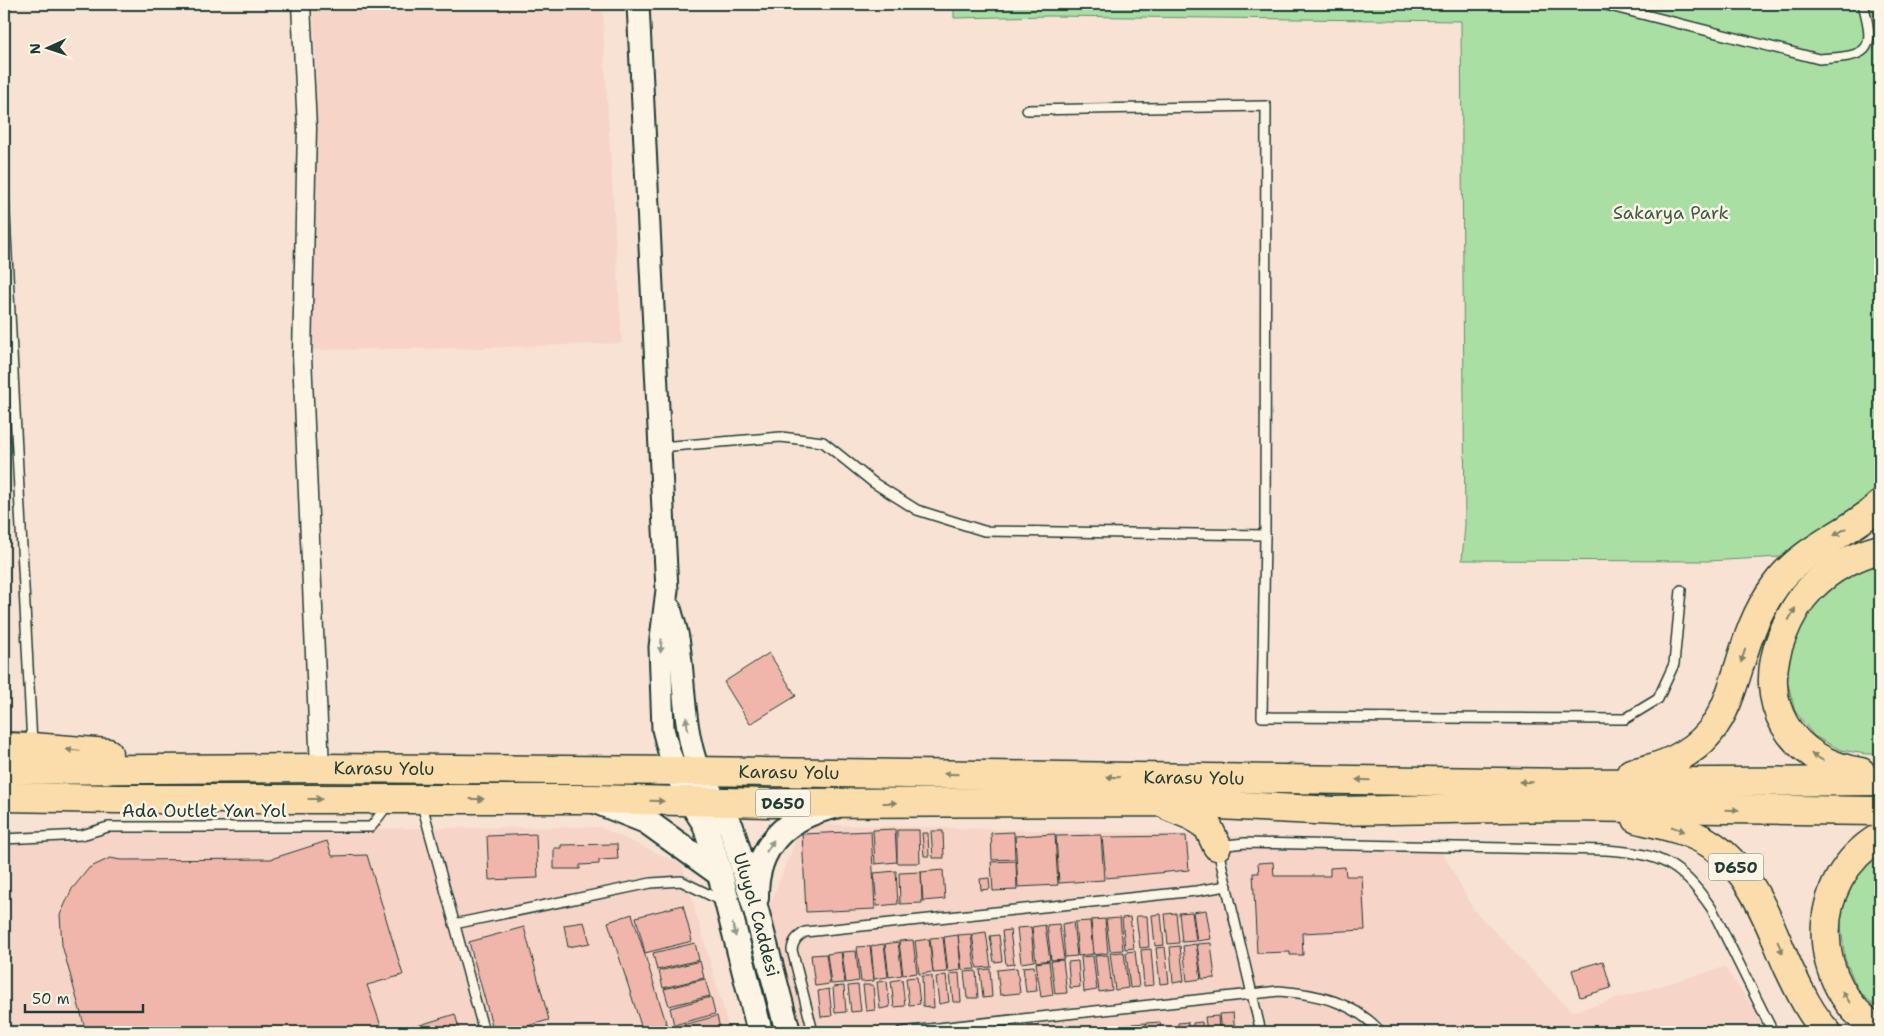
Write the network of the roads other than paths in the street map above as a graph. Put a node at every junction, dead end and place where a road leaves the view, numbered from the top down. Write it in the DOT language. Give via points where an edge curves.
graph roads {
  1 [pos="301,4"];
  2 [pos="638,4"];
  3 [pos="1602,4"];
  4 [pos="1864,4"];
  5 [pos="1027,110"];
  6 [pos="4,196"];
  7 [pos="659,447"];
  8 [pos="1880,505"];
  9 [pos="1265,535"];
  10 [pos="1880,549"];
  11 [pos="1681,590"];
  12 [pos="4,746"];
  13 [pos="32,747"];
  14 [pos="320,768"];
  15 [pos="279,769"];
  16 [pos="4,770"];
  17 [pos="688,771"];
  18 [pos="1880,774"];
  19 [pos="1880,781"];
  20 [pos="1574,783"];
  21 [pos="4,797"];
  22 [pos="288,799"];
  23 [pos="392,799"];
  24 [pos="421,799"];
  25 [pos="592,799"];
  26 [pos="703,802"];
  27 [pos="851,802"];
  28 [pos="1159,802"];
  29 [pos="1561,807"];
  30 [pos="1880,812"];
  31 [pos="4,816"];
  32 [pos="1880,838"];
  33 [pos="4,839"];
  34 [pos="1217,846"];
  35 [pos="720,874"];
  36 [pos="1226,886"];
  37 [pos="727,903"];
  38 [pos="756,910"];
  39 [pos="454,924"];
  40 [pos="1251,994"];
  41 [pos="1880,1031"];
  42 [pos="484,1032"];
  43 [pos="760,1032"];
  44 [pos="788,1032"];
  45 [pos="813,1032"];
  46 [pos="901,1032"];
  47 [pos="1261,1032"];
  48 [pos="1382,1032"];
  49 [pos="1773,1032"];
  50 [pos="1827,1032"];
  1 -- 14 [label="street" via="307,128 302,356"];
  2 -- 7 [label="street"];
  3 -- 4 [label="lane" via="1820,59 1843,58 1864,51 1869,45"];
  5 -- 9 [label="lane" via="1266,106"];
  6 -- 13 [label="lane"];
  7 -- 9 [label="lane" via="780,437 823,442 874,483 917,510 984,531"];
  7 -- 17 [label="street" via="667,598 679,644 684,711 691,750"];
  8 -- 20 [label="highway, one-way" via="1805,554 1774,586 1753,626 1726,706 1704,739 1690,751 1657,767"];
  9 -- 11 [label="lane" via="1262,716 1625,719 1658,699 1674,664"];
  18 -- 10 [label="highway, one-way" via="1832,764 1807,751 1795,740 1779,715 1773,685 1777,648 1785,626 1801,600 1844,562"];
  12 -- 13 [label="main road"];
  15 -- 13 [label="highway, one-way"];
  14 -- 15 [label="highway, Karasu Yolu / D650"];
  14 -- 17 [label="highway, Karasu Yolu / D650"];
  15 -- 16 [label="highway, Karasu Yolu / D650"];
  20 -- 17 [label="highway, Karasu Yolu / D650, one-way"];
  17 -- 26 [label="main road"];
  19 -- 20 [label="highway, D650"];
  21 -- 22 [label="highway, Karasu Yolu / D650"];
  22 -- 23 [label="highway, Karasu Yolu / D650, one-way"];
  22 -- 31 [label="highway"];
  23 -- 24 [label="highway, Karasu Yolu / D650"];
  23 -- 33 [label="lane, Ada Outlet Yan Yol" via="371,827 108,827 82,836"];
  24 -- 25 [label="highway, Karasu Yolu / D650, one-way"];
  24 -- 39 [label="lane"];
  25 -- 26 [label="highway, Karasu Yolu / D650, one-way"];
  25 -- 35 [label="main road" via="646,821"];
  26 -- 27 [label="highway, Karasu Yolu / D650"];
  26 -- 35 [label="main road, Uluyol Caddesi" via="705,824"];
  26 -- 38 [label="main road, Uluyol Caddesi" via="731,827"];
  27 -- 28 [label="highway, Karasu Yolu / D650, one-way"];
  38 -- 27 [label="main road, one-way" via="762,859 777,835 807,816"];
  28 -- 29 [label="highway, Karasu Yolu / D650" via="1335,811"];
  28 -- 34 [label="highway" via="1192,816 1208,827"];
  29 -- 30 [label="highway, D650, one-way"];
  29 -- 50 [label="highway, D650, one-way" via="1670,826 1711,844 1727,856 1751,887 1797,986"];
  41 -- 32 [label="highway, one-way" via="1848,1001 1839,986 1831,970 1825,934 1826,915 1841,875 1870,843"];
  34 -- 36 [label="lane"];
  34 -- 49 [label="lane" via="1245,843 1587,850 1652,856 1688,877 1708,903"];
  35 -- 37 [label="main road, Uluyol Caddesi"];
  36 -- 40 [label="lane"];
  36 -- 45 [label="lane" via="805,932 798,936 792,950"];
  37 -- 39 [label="lane" via="681,881 651,883"];
  37 -- 43 [label="main road, Uluyol Caddesi, one-way"];
  38 -- 44 [label="main road, Uluyol Caddesi"];
  39 -- 42 [label="lane"];
  40 -- 46 [label="lane"];
  40 -- 47 [label="lane"];
  40 -- 48 [label="lane" via="1280,991 1327,998 1350,1008"];
}
